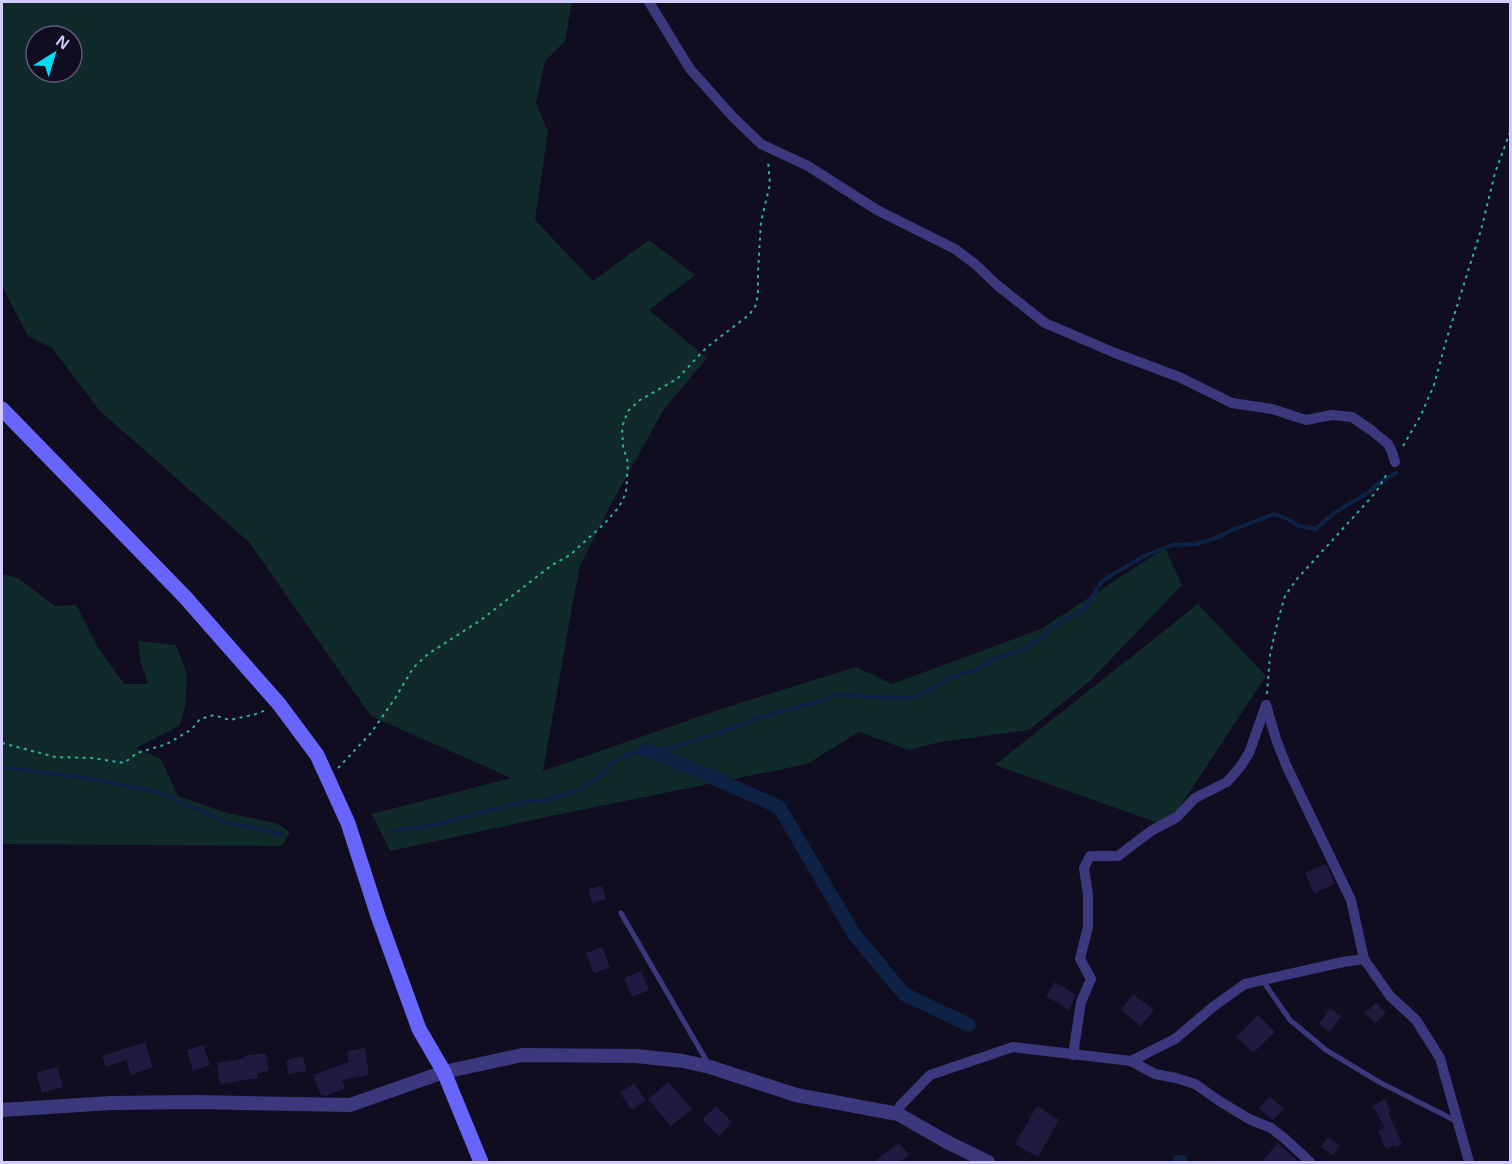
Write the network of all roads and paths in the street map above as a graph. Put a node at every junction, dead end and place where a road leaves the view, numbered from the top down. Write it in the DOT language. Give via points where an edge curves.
graph roads {
  1 [pos="649,2"];
  2 [pos="1510,132"];
  3 [pos="761,144"];
  4 [pos="2,409"];
  5 [pos="1395,462"];
  6 [pos="279,704"];
  7 [pos="1266,705"];
  8 [pos="2,743"];
  9 [pos="329,779"];
  10 [pos="621,913"];
  11 [pos="1364,959"];
  12 [pos="1262,980"];
  13 [pos="1073,1055"];
  14 [pos="1131,1062"];
  15 [pos="710,1067"];
  16 [pos="444,1072"];
  17 [pos="2,1110"];
  18 [pos="898,1114"];
  19 [pos="1459,1123"];
  20 [pos="481,1162"];
  21 [pos="988,1162"];
  22 [pos="1310,1162"];
  23 [pos="1469,1162"];
  1 -- 3 [label="street" via="690,69"];
  2 -- 5 [label="path" via="1434,385"];
  3 -- 5 [label="street" via="808,166 877,210 955,249 1046,323 1232,403 1272,409 1306,420 1332,415 1352,417 1388,444"];
  3 -- 9 [label="path" via="767,155 770,184 761,222 756,305 706,348 677,380 628,411 622,427 628,463 626,493 619,507 570,555 413,668 372,733"];
  4 -- 6 [label="main road" via="185,597"];
  5 -- 7 [label="path" via="1376,492 1285,596 1270,655"];
  6 -- 8 [label="path" via="230,720 214,715 200,719 192,729 167,744 137,753 124,763 55,757"];
  6 -- 9 [label="main road" via="317,755"];
  7 -- 11 [label="street" via="1286,765 1351,900"];
  7 -- 13 [label="street" via="1249,753 1227,782 1195,798 1177,817 1118,856 1090,856 1084,868 1088,927 1080,958 1090,979 1081,1002"];
  9 -- 16 [label="main road" via="419,1029"];
  10 -- 15 [label="lane"];
  11 -- 12 [label="street"];
  11 -- 19 [label="street" via="1390,996 1416,1020 1440,1058"];
  12 -- 14 [label="street" via="1245,984 1175,1039"];
  12 -- 19 [label="lane" via="1290,1020 1326,1050 1378,1082"];
  13 -- 14 [label="street"];
  13 -- 18 [label="street" via="1013,1047 930,1075 900,1106"];
  14 -- 22 [label="street" via="1155,1074 1195,1084 1249,1119 1271,1128"];
  15 -- 16 [label="street" via="636,1056 522,1055"];
  15 -- 18 [label="street" via="796,1095"];
  16 -- 17 [label="street" via="350,1105 111,1103"];
  16 -- 20 [label="main road"];
  18 -- 21 [label="street"];
  19 -- 23 [label="street"];
}
